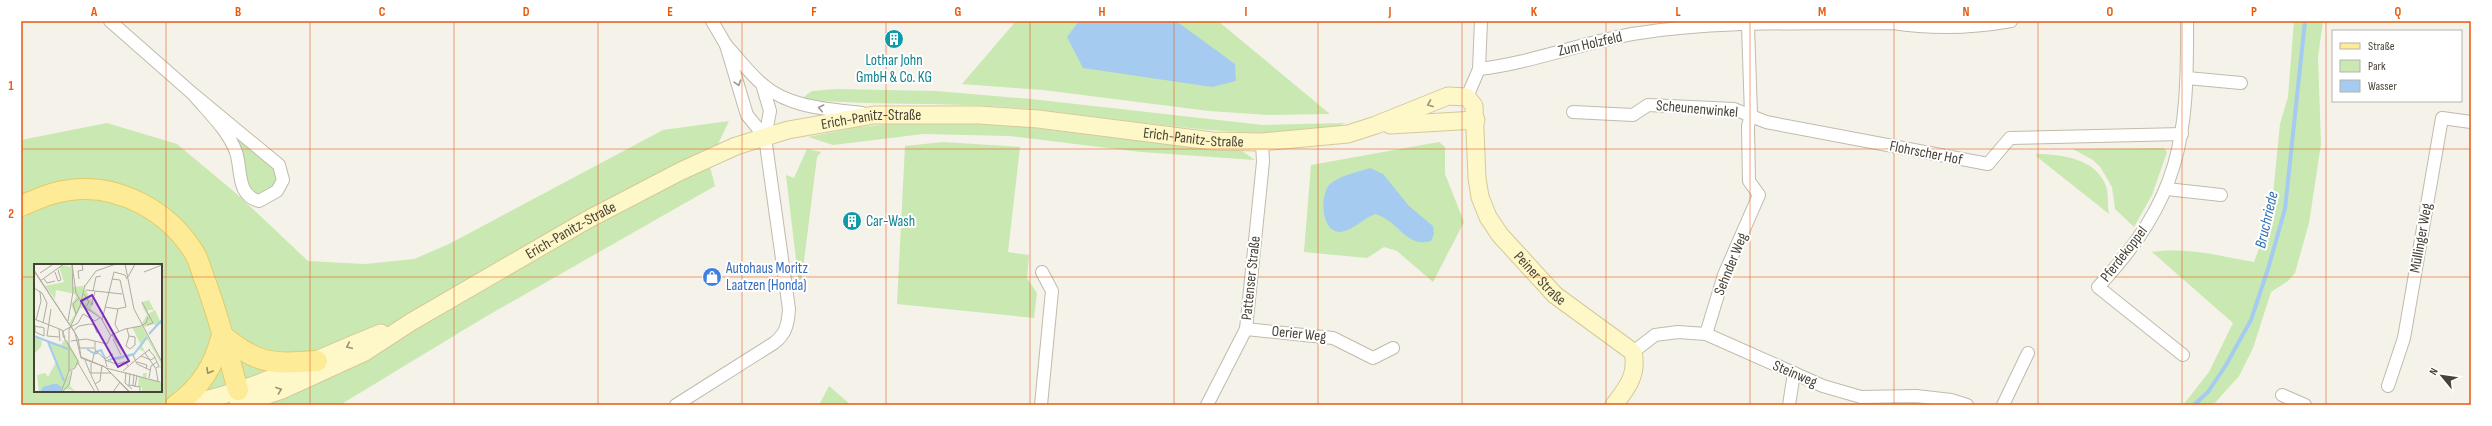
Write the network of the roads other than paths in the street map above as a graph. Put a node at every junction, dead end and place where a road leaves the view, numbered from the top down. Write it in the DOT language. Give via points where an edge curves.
graph roads {
  1 [pos="110,21"];
  2 [pos="712,21"];
  3 [pos="1481,21"];
  4 [pos="2011,21"];
  5 [pos="2187,21"];
  6 [pos="1898,22"];
  7 [pos="1748,26"];
  8 [pos="726,45"];
  9 [pos="1479,69"];
  10 [pos="2187,78"];
  11 [pos="2241,83"];
  12 [pos="762,84"];
  13 [pos="193,94"];
  14 [pos="1467,97"];
  15 [pos="1573,112"];
  16 [pos="874,115"];
  17 [pos="1751,115"];
  18 [pos="1476,120"];
  19 [pos="2471,122"];
  20 [pos="1376,125"];
  21 [pos="2182,134"];
  22 [pos="765,137"];
  23 [pos="1262,142"];
  24 [pos="2167,188"];
  25 [pos="2221,195"];
  26 [pos="21,206"];
  27 [pos="1042,272"];
  28 [pos="411,322"];
  29 [pos="1246,329"];
  30 [pos="1706,334"];
  31 [pos="222,335"];
  32 [pos="1393,348"];
  33 [pos="1633,352"];
  34 [pos="2028,353"];
  35 [pos="2184,355"];
  36 [pos="317,361"];
  37 [pos="1794,373"];
  38 [pos="2388,386"];
  39 [pos="2282,395"];
  40 [pos="239,400"];
  41 [pos="176,405"];
  42 [pos="182,405"];
  43 [pos="676,405"];
  44 [pos="1041,405"];
  45 [pos="1207,405"];
  46 [pos="1614,405"];
  47 [pos="1789,405"];
  48 [pos="1967,405"];
  49 [pos="2004,405"];
  50 [pos="2305,405"];
  1 -- 13 [label="street"];
  2 -- 8 [label="street"];
  3 -- 9 [label="street"];
  4 -- 6 [label="street, Zum Holzfeld" via="1956,27 1920,27"];
  5 -- 10 [label="street, Pferdekoppel"];
  6 -- 7 [label="street, Zum Holzfeld"];
  7 -- 9 [label="street, Zum Holzfeld" via="1694,27 1638,33 1560,50 1509,66"];
  7 -- 17 [label="street"];
  8 -- 12 [label="street"];
  8 -- 22 [label="street, one-way" via="747,115"];
  9 -- 14 [label="street"];
  10 -- 11 [label="street"];
  10 -- 21 [label="street, Pferdekoppel"];
  16 -- 12 [label="street, one-way" via="796,102 779,96"];
  12 -- 22 [label="street" via="770,111"];
  13 -- 13 [label="street" via="228,137 236,152 246,194 251,199 259,201 277,191 283,180 279,165"];
  14 -- 18 [label="street, Peiner Straße" via="1474,106"];
  14 -- 20 [label="street, Erich-Panitz-Straße, one-way" via="1448,96"];
  15 -- 17 [label="street, Scheunenwinkel" via="1633,114 1648,105 1734,109"];
  16 -- 22 [label="street, Erich-Panitz-Straße" via="788,130"];
  16 -- 23 [label="street, Erich-Panitz-Straße" via="986,115 1212,141"];
  17 -- 21 [label="street, Flohrscher Hof" via="1766,122 1988,164 2010,138"];
  17 -- 30 [label="street, Sehnder Weg" via="1748,126 1749,181 1759,195 1724,275"];
  18 -- 20 [label="street, Erich-Panitz-Straße"];
  18 -- 33 [label="street, Peiner Straße" via="1477,178 1480,197 1488,217 1500,235 1555,295"];
  19 -- 38 [label="street, Müllinger Weg" via="2442,118 2404,338"];
  20 -- 23 [label="street, Erich-Panitz-Straße" via="1348,134"];
  21 -- 24 [label="street, Pferdekoppel"];
  22 -- 28 [label="street, Erich-Panitz-Straße" via="736,146 680,171 586,220"];
  22 -- 43 [label="street" via="789,310 787,326 781,338 774,343"];
  23 -- 29 [label="street, Pattenser Straße" via="1263,162"];
  24 -- 25 [label="street"];
  24 -- 35 [label="street, Pferdekoppel" via="2141,237 2098,287"];
  26 -- 31 [label="main road" via="43,196 70,190 92,189 116,193 162,216 181,234 195,255"];
  27 -- 44 [label="street" via="1052,291"];
  28 -- 36 [label="street, Erich-Panitz-Straße, one-way"];
  40 -- 28 [label="street, Erich-Panitz-Straße, one-way" via="338,366"];
  29 -- 32 [label="street, Oerier Weg" via="1333,338 1373,358"];
  29 -- 45 [label="street, Pattenser Straße"];
  30 -- 33 [label="street, Steinweg" via="1678,332 1655,335"];
  30 -- 37 [label="street, Steinweg"];
  31 -- 36 [label="main road" via="242,352 260,359 280,364"];
  31 -- 40 [label="main road"];
  31 -- 41 [label="main road, one-way" via="216,359 206,377 192,394"];
  33 -- 46 [label="street" via="1634,372 1629,386"];
  34 -- 49 [label="street"];
  36 -- 40 [label="street, Erich-Panitz-Straße"];
  37 -- 47 [label="street"];
  37 -- 48 [label="street, Steinweg" via="1823,386 1861,397 1916,396 1951,400"];
  39 -- 50 [label="street"];
  40 -- 42 [label="street, Erich-Panitz-Straße" via="209,400"];
}
